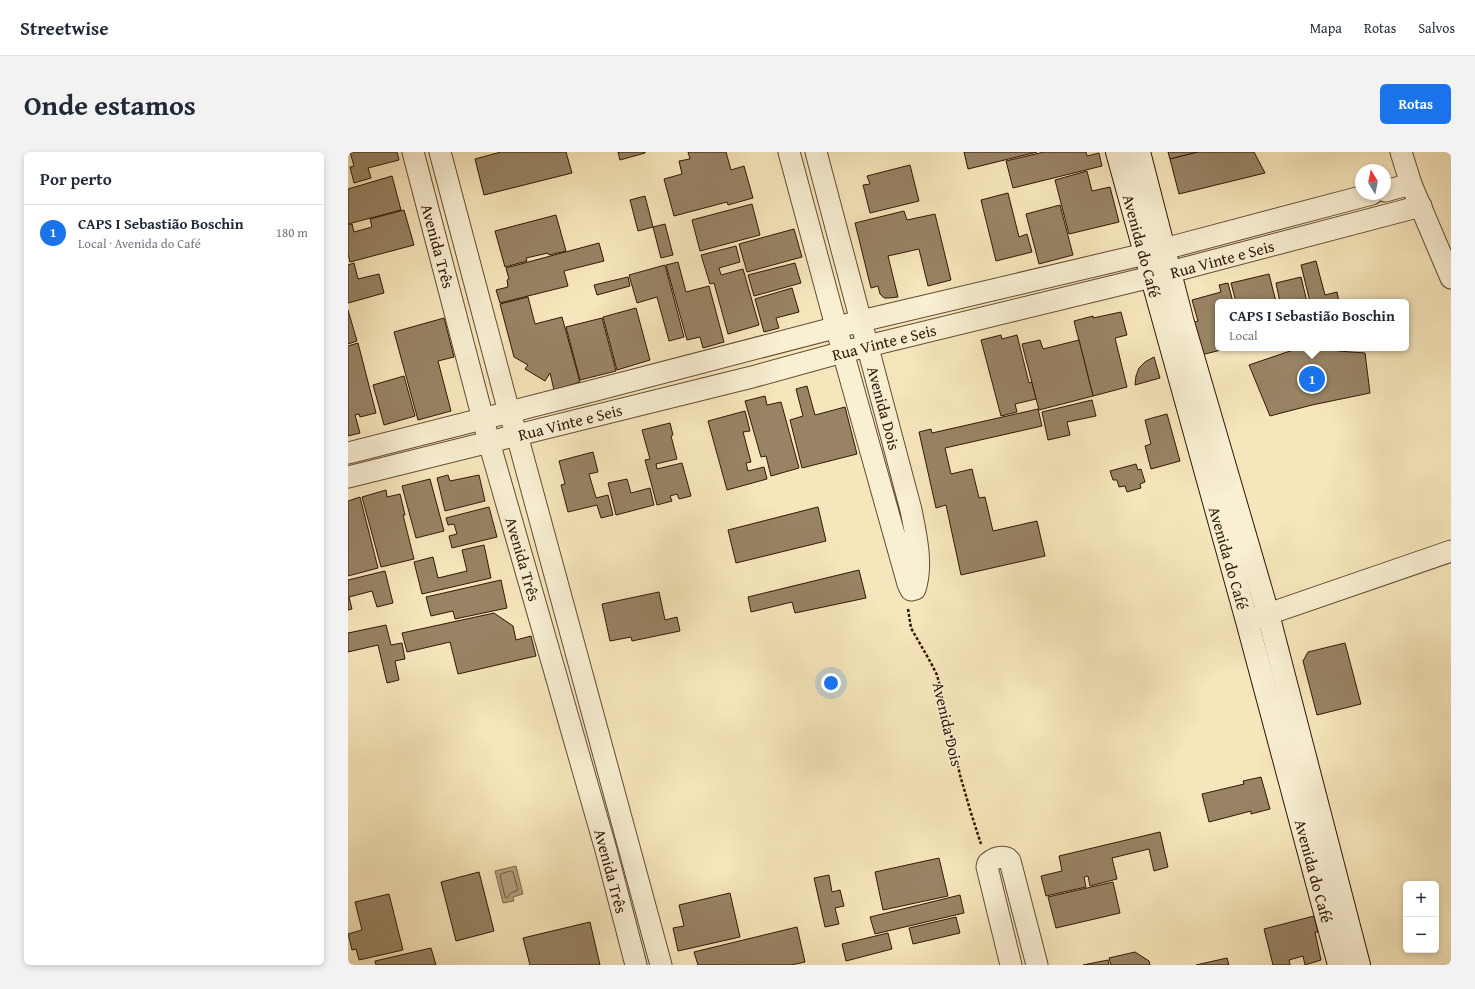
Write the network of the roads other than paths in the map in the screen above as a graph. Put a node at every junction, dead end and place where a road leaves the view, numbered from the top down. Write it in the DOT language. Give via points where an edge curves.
graph roads {
  1 [pos="413,152"];
  2 [pos="440,152"];
  3 [pos="789,152"];
  4 [pos="816,152"];
  5 [pos="1117,152"];
  6 [pos="1138,152"];
  7 [pos="1401,152"];
  8 [pos="1411,184"];
  9 [pos="1391,189"];
  10 [pos="1355,198"];
  11 [pos="1420,206"];
  12 [pos="1154,251"];
  13 [pos="1160,275"];
  14 [pos="1451,278"];
  15 [pos="861,321"];
  16 [pos="837,328"];
  17 [pos="868,346"];
  18 [pos="843,352"];
  19 [pos="509,412"];
  20 [pos="484,418"];
  21 [pos="517,435"];
  22 [pos="489,442"];
  23 [pos="348,453"];
  24 [pos="348,477"];
  25 [pos="1451,550"];
  26 [pos="1268,614"];
  27 [pos="1247,621"];
  28 [pos="636,965"];
  29 [pos="661,965"];
  30 [pos="1011,965"];
  31 [pos="1037,965"];
  32 [pos="1339,965"];
  33 [pos="1360,965"];
  1 -- 20 [label="street, Avenida Três"];
  2 -- 19 [label="street, Avenida Três"];
  3 -- 16 [label="street, Avenida Dois"];
  4 -- 15 [label="street, Avenida Dois"];
  5 -- 12 [label="main road, Avenida do Café"];
  6 -- 12 [label="main road, Avenida do Café"];
  7 -- 8 [label="street"];
  8 -- 9 [label="street"];
  8 -- 11 [label="street"];
  10 -- 12 [label="street, Rua Vinte e Seis"];
  11 -- 13 [label="street, Rua Vinte e Seis"];
  11 -- 14 [label="street"];
  12 -- 13 [label="main road, Avenida do Café"];
  12 -- 15 [label="street, Rua Vinte e Seis"];
  13 -- 17 [label="street, Rua Vinte e Seis"];
  13 -- 26 [label="main road, Avenida do Café" via="1182,320"];
  13 -- 27 [label="main road, Avenida do Café"];
  15 -- 16 [label="street, Rua Vinte e Seis"];
  15 -- 17 [label="street, Avenida Dois"];
  16 -- 18 [label="street, Avenida Dois"];
  16 -- 19 [label="street, Rua Vinte e Seis"];
  17 -- 18 [label="street, Rua Vinte e Seis"];
  17 -- 18 [label="street, Avenida Dois" via="916,536 918,583 915,589 911,590"];
  18 -- 21 [label="street, Rua Vinte e Seis"];
  19 -- 20 [label="street, Rua Vinte e Seis"];
  19 -- 21 [label="street, Avenida Três"];
  20 -- 22 [label="street, Avenida Três"];
  20 -- 23 [label="street, Rua Vinte e Seis"];
  21 -- 22 [label="street, Rua Vinte e Seis"];
  21 -- 29 [label="street, Avenida Três"];
  22 -- 24 [label="street, Rua Vinte e Seis"];
  22 -- 28 [label="street, Avenida Três" via="604,842"];
  25 -- 26 [label="street"];
  26 -- 27 [label="street"];
  26 -- 33 [label="main road, Avenida do Café"];
  27 -- 32 [label="main road, Avenida do Café"];
  30 -- 31 [label="street" via="987,867 993,859 1001,857 1010,861"];
}
